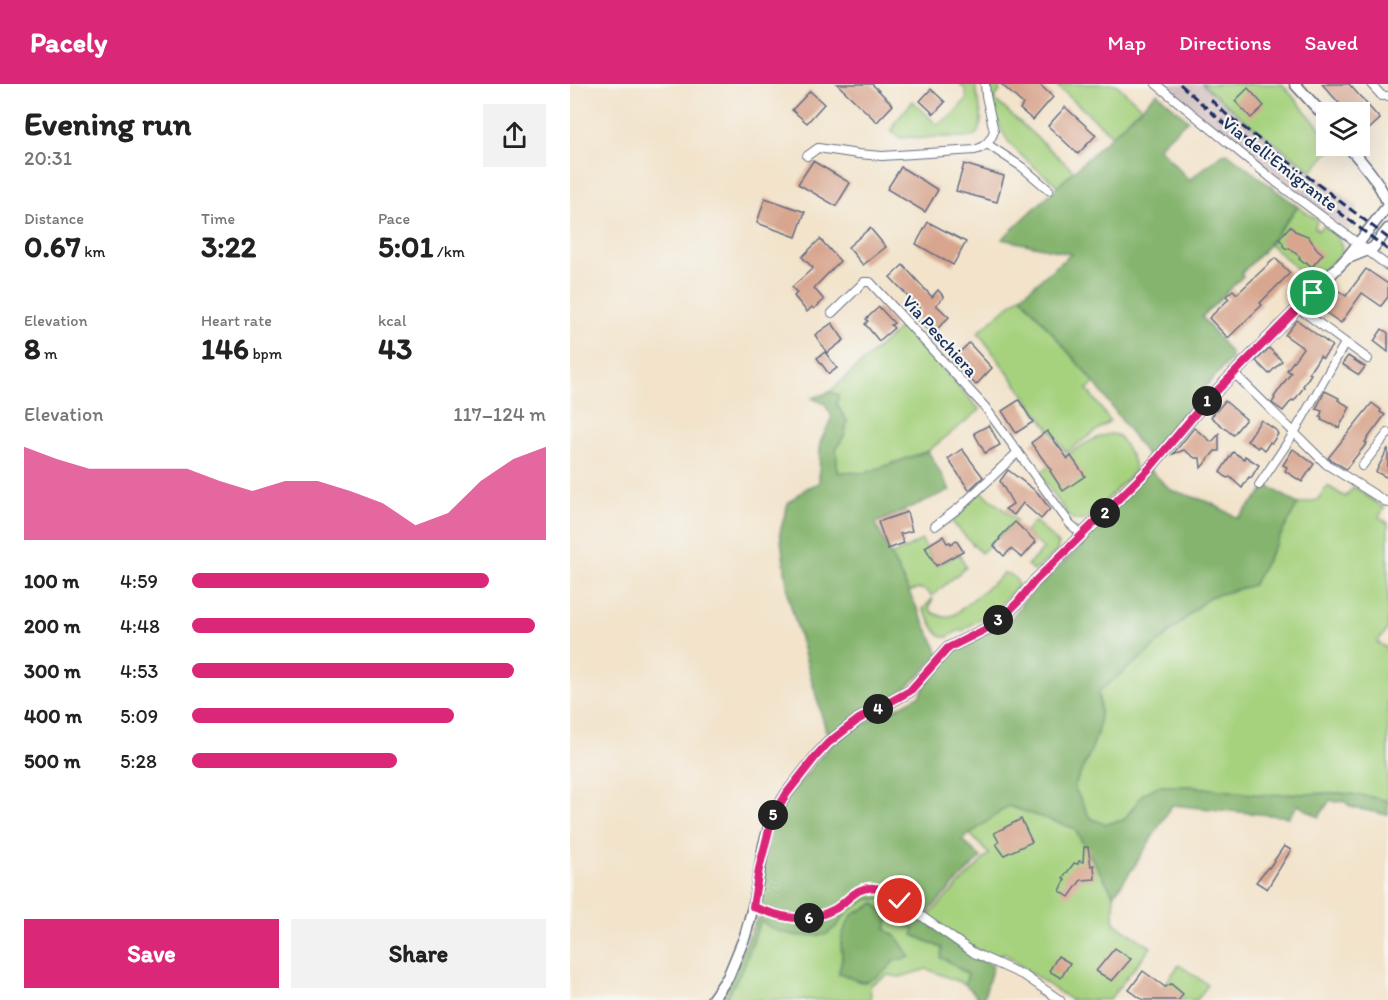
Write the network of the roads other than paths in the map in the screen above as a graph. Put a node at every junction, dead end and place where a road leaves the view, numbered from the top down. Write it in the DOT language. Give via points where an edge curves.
graph roads {
  1 [pos="985,84"];
  2 [pos="1156,84"];
  3 [pos="1295,84"];
  4 [pos="1371,84"];
  5 [pos="1388,96"];
  6 [pos="1316,107"];
  7 [pos="987,144"];
  8 [pos="807,156"];
  9 [pos="1357,156"];
  10 [pos="1359,156"];
  11 [pos="1388,184"];
  12 [pos="1049,190"];
  13 [pos="1387,205"];
  14 [pos="1388,221"];
  15 [pos="1388,229"];
  16 [pos="1358,243"];
  17 [pos="1367,250"];
  18 [pos="1346,260"];
  19 [pos="1388,266"];
  20 [pos="1298,308"];
  21 [pos="832,313"];
  22 [pos="1345,343"];
  23 [pos="1368,359"];
  24 [pos="1234,373"];
  25 [pos="1294,433"];
  26 [pos="1388,433"];
  27 [pos="1018,452"];
  28 [pos="1362,466"];
  29 [pos="1259,485"];
  30 [pos="1388,503"];
  31 [pos="935,526"];
  32 [pos="1083,535"];
  33 [pos="753,907"];
  34 [pos="712,1000"];
  35 [pos="1060,1000"];
  1 -- 7 [label="street" via="994,130"];
  2 -- 16 [label="street, Via dell'Emigrante"];
  3 -- 6 [label="street"];
  4 -- 5 [label="street" via="1382,96"];
  7 -- 8 [label="street" via="975,150 882,156 818,148"];
  7 -- 12 [label="street"];
  9 -- 13 [label="street" via="1380,186"];
  10 -- 11 [label="street"];
  13 -- 14 [label="street"];
  13 -- 16 [label="street"];
  15 -- 17 [label="street"];
  16 -- 17 [label="street, Via dell'Emigrante"];
  16 -- 18 [label="street"];
  17 -- 18 [label="street"];
  17 -- 19 [label="street, Via dell'Emigrante"];
  18 -- 20 [label="street"];
  20 -- 22 [label="street"];
  20 -- 24 [label="street"];
  21 -- 27 [label="street, Via Peschiera" via="864,282 870,282 985,407"];
  22 -- 23 [label="street"];
  22 -- 25 [label="street"];
  24 -- 25 [label="street"];
  24 -- 32 [label="street" via="1149,469"];
  25 -- 29 [label="street"];
  25 -- 30 [label="street" via="1326,464"];
  26 -- 28 [label="street"];
  27 -- 31 [label="street"];
  27 -- 32 [label="street, Via Peschiera" via="1070,524"];
  32 -- 33 [label="street" via="1002,618 948,648 910,691 859,719 816,756 772,818"];
  33 -- 34 [label="street" via="736,959"];
  33 -- 35 [label="street" via="789,918 810,918 836,908 855,892 876,888 974,953 1025,976"];
}
